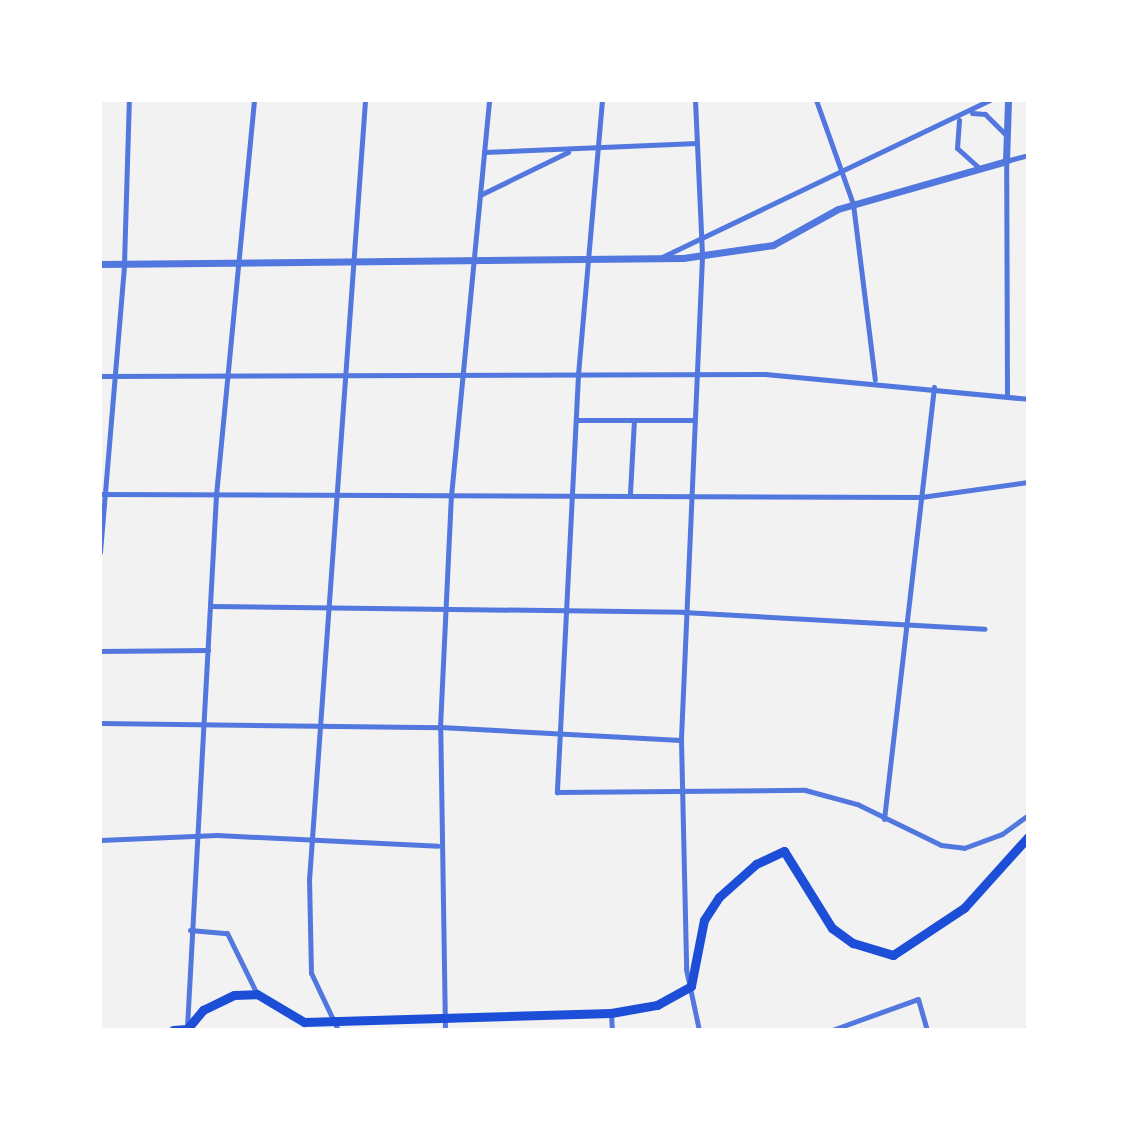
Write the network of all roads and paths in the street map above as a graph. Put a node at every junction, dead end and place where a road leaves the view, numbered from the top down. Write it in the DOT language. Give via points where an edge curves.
graph roads {
  1 [pos="129,100"];
  2 [pos="254,100"];
  3 [pos="365,100"];
  4 [pos="489,100"];
  5 [pos="602,100"];
  6 [pos="695,100"];
  7 [pos="816,100"];
  8 [pos="990,100"];
  9 [pos="1008,100"];
  10 [pos="972,113"];
  11 [pos="959,120"];
  12 [pos="1005,134"];
  13 [pos="698,143"];
  14 [pos="599,148"];
  15 [pos="572,150"];
  16 [pos="484,152"];
  17 [pos="1028,155"];
  18 [pos="1006,161"];
  19 [pos="845,167"];
  20 [pos="978,167"];
  21 [pos="480,195"];
  22 [pos="853,204"];
  23 [pos="701,236"];
  24 [pos="590,257"];
  25 [pos="662,257"];
  26 [pos="702,257"];
  27 [pos="474,259"];
  28 [pos="355,261"];
  29 [pos="244,262"];
  30 [pos="100,264"];
  31 [pos="124,264"];
  32 [pos="694,374"];
  33 [pos="578,375"];
  34 [pos="100,376"];
  35 [pos="111,376"];
  36 [pos="231,377"];
  37 [pos="463,377"];
  38 [pos="348,379"];
  39 [pos="876,380"];
  40 [pos="934,387"];
  41 [pos="1007,396"];
  42 [pos="1028,399"];
  43 [pos="576,420"];
  44 [pos="634,420"];
  45 [pos="692,420"];
  46 [pos="1028,482"];
  47 [pos="573,492"];
  48 [pos="338,493"];
  49 [pos="630,493"];
  50 [pos="102,494"];
  51 [pos="690,494"];
  52 [pos="216,495"];
  53 [pos="451,496"];
  54 [pos="921,496"];
  55 [pos="100,552"];
  56 [pos="329,604"];
  57 [pos="211,606"];
  58 [pos="447,609"];
  59 [pos="568,610"];
  60 [pos="683,612"];
  61 [pos="907,622"];
  62 [pos="985,629"];
  63 [pos="208,650"];
  64 [pos="100,651"];
  65 [pos="100,723"];
  66 [pos="202,723"];
  67 [pos="321,724"];
  68 [pos="440,727"];
  69 [pos="561,734"];
  70 [pos="681,740"];
  71 [pos="682,792"];
  72 [pos="1028,814"];
  73 [pos="884,819"];
  74 [pos="195,835"];
  75 [pos="1028,838"];
  76 [pos="100,840"];
  77 [pos="313,841"];
  78 [pos="438,846"];
  79 [pos="190,930"];
  80 [pos="691,986"];
  81 [pos="257,994"];
  82 [pos="611,1013"];
  83 [pos="444,1019"];
  84 [pos="336,1026"];
  85 [pos="173,1030"];
  86 [pos="187,1030"];
  87 [pos="445,1030"];
  88 [pos="612,1030"];
  89 [pos="699,1030"];
  90 [pos="832,1030"];
  91 [pos="927,1030"];
  1 -- 31 [label="street"];
  2 -- 29 [label="street"];
  3 -- 28 [label="street"];
  4 -- 16 [label="street"];
  5 -- 14 [label="street"];
  6 -- 13 [label="street"];
  7 -- 19 [label="street"];
  8 -- 10 [label="street"];
  9 -- 12 [label="street"];
  10 -- 11 [label="street"];
  10 -- 12 [label="street" via="985,114"];
  11 -- 19 [label="street"];
  11 -- 20 [label="street" via="957,148"];
  12 -- 18 [label="street"];
  13 -- 14 [label="street"];
  13 -- 23 [label="street"];
  14 -- 15 [label="street"];
  14 -- 24 [label="street"];
  15 -- 16 [label="street"];
  15 -- 21 [label="street"];
  16 -- 21 [label="street"];
  17 -- 18 [label="street"];
  18 -- 20 [label="street"];
  18 -- 41 [label="street"];
  19 -- 22 [label="street"];
  19 -- 23 [label="street"];
  20 -- 22 [label="street"];
  21 -- 27 [label="street"];
  22 -- 26 [label="street" via="773,245"];
  22 -- 39 [label="street"];
  23 -- 25 [label="street"];
  23 -- 26 [label="street"];
  24 -- 25 [label="street"];
  24 -- 27 [label="street"];
  24 -- 33 [label="street"];
  25 -- 26 [label="street"];
  26 -- 32 [label="street"];
  27 -- 28 [label="street"];
  27 -- 37 [label="street"];
  28 -- 29 [label="street"];
  28 -- 38 [label="street"];
  29 -- 31 [label="street"];
  29 -- 36 [label="street"];
  30 -- 31 [label="street"];
  31 -- 35 [label="street"];
  32 -- 33 [label="street"];
  32 -- 39 [label="street"];
  32 -- 45 [label="street"];
  33 -- 37 [label="street"];
  33 -- 43 [label="street"];
  34 -- 35 [label="street"];
  35 -- 36 [label="street"];
  35 -- 50 [label="street"];
  36 -- 38 [label="street"];
  36 -- 52 [label="street"];
  37 -- 38 [label="street"];
  37 -- 53 [label="street"];
  38 -- 48 [label="street"];
  39 -- 40 [label="street"];
  40 -- 41 [label="street"];
  40 -- 54 [label="street"];
  41 -- 42 [label="street"];
  43 -- 44 [label="street"];
  43 -- 47 [label="street"];
  44 -- 45 [label="street"];
  44 -- 49 [label="street"];
  45 -- 51 [label="street"];
  46 -- 54 [label="street"];
  47 -- 49 [label="street"];
  47 -- 53 [label="street"];
  47 -- 59 [label="street"];
  48 -- 52 [label="street"];
  48 -- 53 [label="street"];
  48 -- 56 [label="street"];
  49 -- 51 [label="street"];
  50 -- 52 [label="street"];
  50 -- 55 [label="street"];
  51 -- 54 [label="street"];
  51 -- 60 [label="street"];
  52 -- 57 [label="street"];
  53 -- 58 [label="street"];
  54 -- 61 [label="street"];
  56 -- 57 [label="street"];
  56 -- 58 [label="street"];
  56 -- 67 [label="street"];
  57 -- 63 [label="street"];
  58 -- 59 [label="street"];
  58 -- 68 [label="street"];
  59 -- 60 [label="street"];
  59 -- 69 [label="street"];
  60 -- 61 [label="street"];
  60 -- 70 [label="street"];
  61 -- 62 [label="street"];
  61 -- 73 [label="street"];
  63 -- 64 [label="street"];
  63 -- 66 [label="street"];
  65 -- 66 [label="street"];
  66 -- 67 [label="street"];
  66 -- 74 [label="street"];
  67 -- 68 [label="street"];
  67 -- 77 [label="street"];
  68 -- 69 [label="street"];
  68 -- 78 [label="street"];
  69 -- 70 [label="street"];
  69 -- 71 [label="street" via="557,792"];
  70 -- 71 [label="street"];
  71 -- 73 [label="street" via="805,790 857,804"];
  71 -- 80 [label="street"];
  72 -- 73 [label="street" via="1002,834 964,848 941,845"];
  74 -- 76 [label="street"];
  74 -- 77 [label="street"];
  74 -- 79 [label="street"];
  75 -- 80 [label="main road" via="964,908 893,955 853,943 832,928 794,859 784,851 773,853 737,879 704,920"];
  77 -- 78 [label="street"];
  77 -- 84 [label="street" via="311,973"];
  78 -- 83 [label="street"];
  79 -- 81 [label="street" via="227,933"];
  79 -- 86 [label="street"];
  80 -- 82 [label="main road" via="677,999"];
  80 -- 89 [label="street"];
  81 -- 84 [label="main road" via="304,1022"];
  81 -- 86 [label="main road" via="219,1001"];
  82 -- 83 [label="main road"];
  82 -- 88 [label="street"];
  83 -- 84 [label="main road"];
  83 -- 87 [label="street"];
  85 -- 86 [label="main road"];
  90 -- 91 [label="street" via="918,999"];
}
